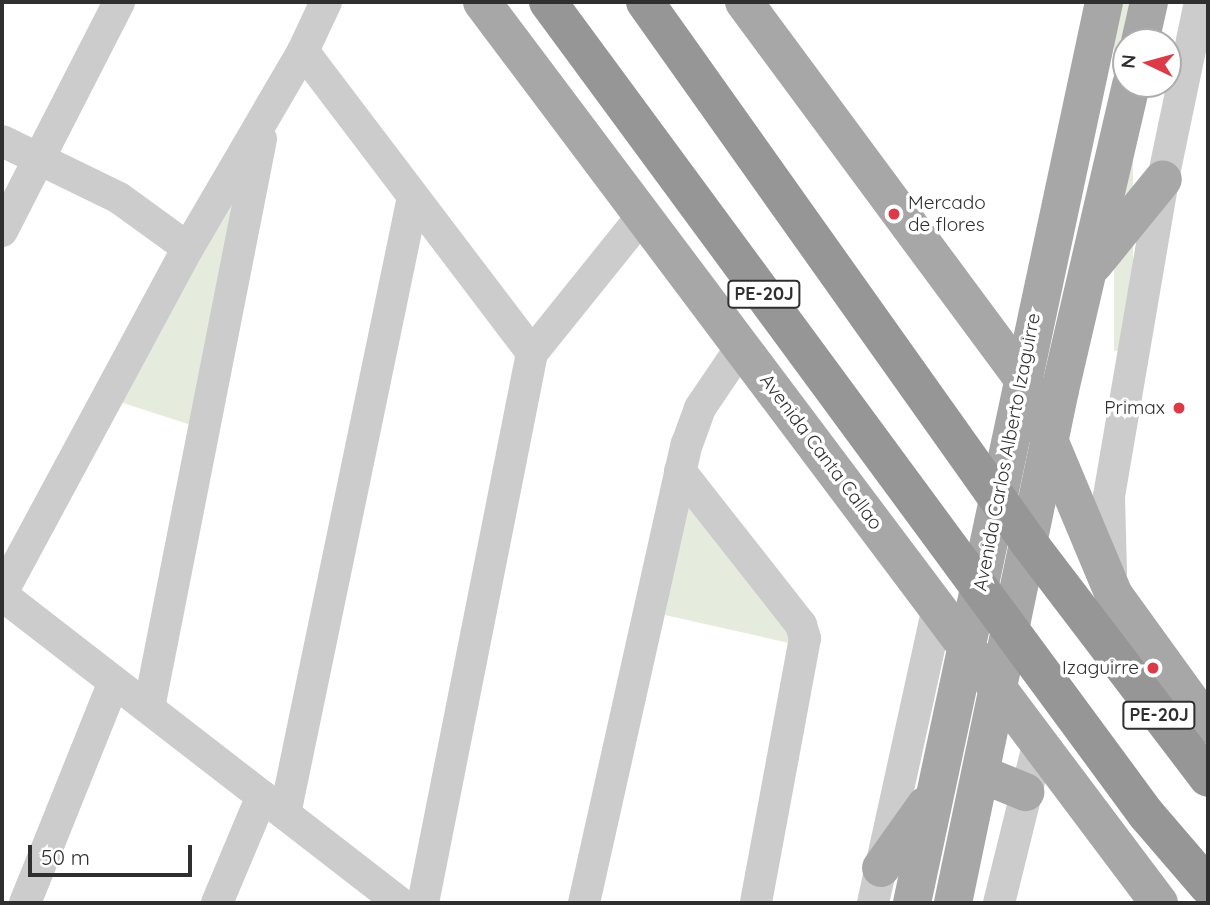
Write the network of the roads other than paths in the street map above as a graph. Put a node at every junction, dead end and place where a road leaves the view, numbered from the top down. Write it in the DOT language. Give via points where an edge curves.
graph roads {
  1 [pos="326,2"];
  2 [pos="482,2"];
  3 [pos="548,2"];
  4 [pos="645,2"];
  5 [pos="744,2"];
  6 [pos="1104,2"];
  7 [pos="1149,2"];
  8 [pos="1200,2"];
  9 [pos="114,3"];
  10 [pos="1143,28"];
  11 [pos="303,51"];
  12 [pos="1195,90"];
  13 [pos="1128,98"];
  14 [pos="266,115"];
  15 [pos="2,141"];
  16 [pos="39,160"];
  17 [pos="1163,179"];
  18 [pos="413,197"];
  19 [pos="643,215"];
  20 [pos="2,231"];
  21 [pos="188,248"];
  22 [pos="1090,268"];
  23 [pos="742,346"];
  24 [pos="532,353"];
  25 [pos="1024,380"];
  26 [pos="1051,439"];
  27 [pos="680,471"];
  28 [pos="999,496"];
  29 [pos="1029,543"];
  30 [pos="980,585"];
  31 [pos="2,594"];
  32 [pos="1114,595"];
  33 [pos="938,608"];
  34 [pos="1012,630"];
  35 [pos="967,648"];
  36 [pos="114,682"];
  37 [pos="999,691"];
  38 [pos="149,708"];
  39 [pos="1208,725"];
  40 [pos="1038,746"];
  41 [pos="981,774"];
  42 [pos="1208,778"];
  43 [pos="936,792"];
  44 [pos="1025,792"];
  45 [pos="273,805"];
  46 [pos="877,885"];
  47 [pos="1208,886"];
  48 [pos="393,901"];
  49 [pos="25,903"];
  50 [pos="217,903"];
  51 [pos="423,903"];
  52 [pos="584,903"];
  53 [pos="756,903"];
  54 [pos="912,903"];
  55 [pos="953,903"];
  56 [pos="999,903"];
  57 [pos="1159,903"];
  1 -- 11 [label="street"];
  2 -- 19 [label="main road, Avenida Canta Callao"];
  3 -- 30 [label="highway, PE-20J"];
  4 -- 28 [label="highway, PE-20J"];
  5 -- 25 [label="main road"];
  6 -- 25 [label="main road, Avenida Carlos Alberto Izaguirre" via="1031,330"];
  7 -- 10 [label="main road"];
  8 -- 12 [label="street"];
  9 -- 16 [label="street"];
  11 -- 14 [label="street"];
  11 -- 18 [label="street"];
  12 -- 17 [label="street"];
  13 -- 22 [label="main road, Avenida Carlos Alberto Izaguirre"];
  14 -- 21 [label="street"];
  14 -- 38 [label="street"];
  15 -- 16 [label="street"];
  16 -- 20 [label="street"];
  16 -- 21 [label="street" via="119,198"];
  17 -- 22 [label="main road"];
  17 -- 32 [label="street" via="1109,496"];
  18 -- 24 [label="street"];
  18 -- 45 [label="street"];
  19 -- 23 [label="main road, Avenida Canta Callao"];
  19 -- 24 [label="street"];
  21 -- 31 [label="street"];
  22 -- 26 [label="main road, Avenida Carlos Alberto Izaguirre"];
  23 -- 27 [label="street" via="700,408"];
  23 -- 33 [label="main road, Avenida Canta Callao"];
  24 -- 51 [label="street"];
  25 -- 26 [label="main road"];
  25 -- 28 [label="main road, Avenida Carlos Alberto Izaguirre"];
  26 -- 29 [label="main road, Avenida Carlos Alberto Izaguirre"];
  26 -- 32 [label="main road"];
  27 -- 52 [label="street"];
  27 -- 53 [label="street" via="801,625 805,638"];
  28 -- 29 [label="highway, PE-20J"];
  28 -- 30 [label="main road, Avenida Carlos Alberto Izaguirre"];
  29 -- 34 [label="main road, Avenida Carlos Alberto Izaguirre"];
  29 -- 42 [label="highway, PE-20J"];
  30 -- 34 [label="highway, PE-20J"];
  30 -- 35 [label="main road, Avenida Carlos Alberto Izaguirre"];
  31 -- 36 [label="street"];
  32 -- 39 [label="main road"];
  33 -- 35 [label="main road, Avenida Canta Callao"];
  33 -- 46 [label="street"];
  34 -- 37 [label="main road, Avenida Carlos Alberto Izaguirre"];
  34 -- 47 [label="highway, PE-20J" via="1146,814"];
  35 -- 37 [label="main road, Avenida Canta Callao"];
  35 -- 43 [label="main road, Avenida Carlos Alberto Izaguirre"];
  36 -- 38 [label="street"];
  36 -- 49 [label="street"];
  37 -- 40 [label="main road, Avenida Canta Callao"];
  37 -- 41 [label="main road, Avenida Carlos Alberto Izaguirre"];
  38 -- 45 [label="street"];
  40 -- 44 [label="street"];
  40 -- 57 [label="main road, Avenida Canta Callao"];
  41 -- 44 [label="main road"];
  41 -- 55 [label="main road, Avenida Carlos Alberto Izaguirre"];
  43 -- 46 [label="main road"];
  43 -- 54 [label="main road, Avenida Carlos Alberto Izaguirre"];
  44 -- 56 [label="street"];
  45 -- 48 [label="street"];
  45 -- 50 [label="street"];
}
